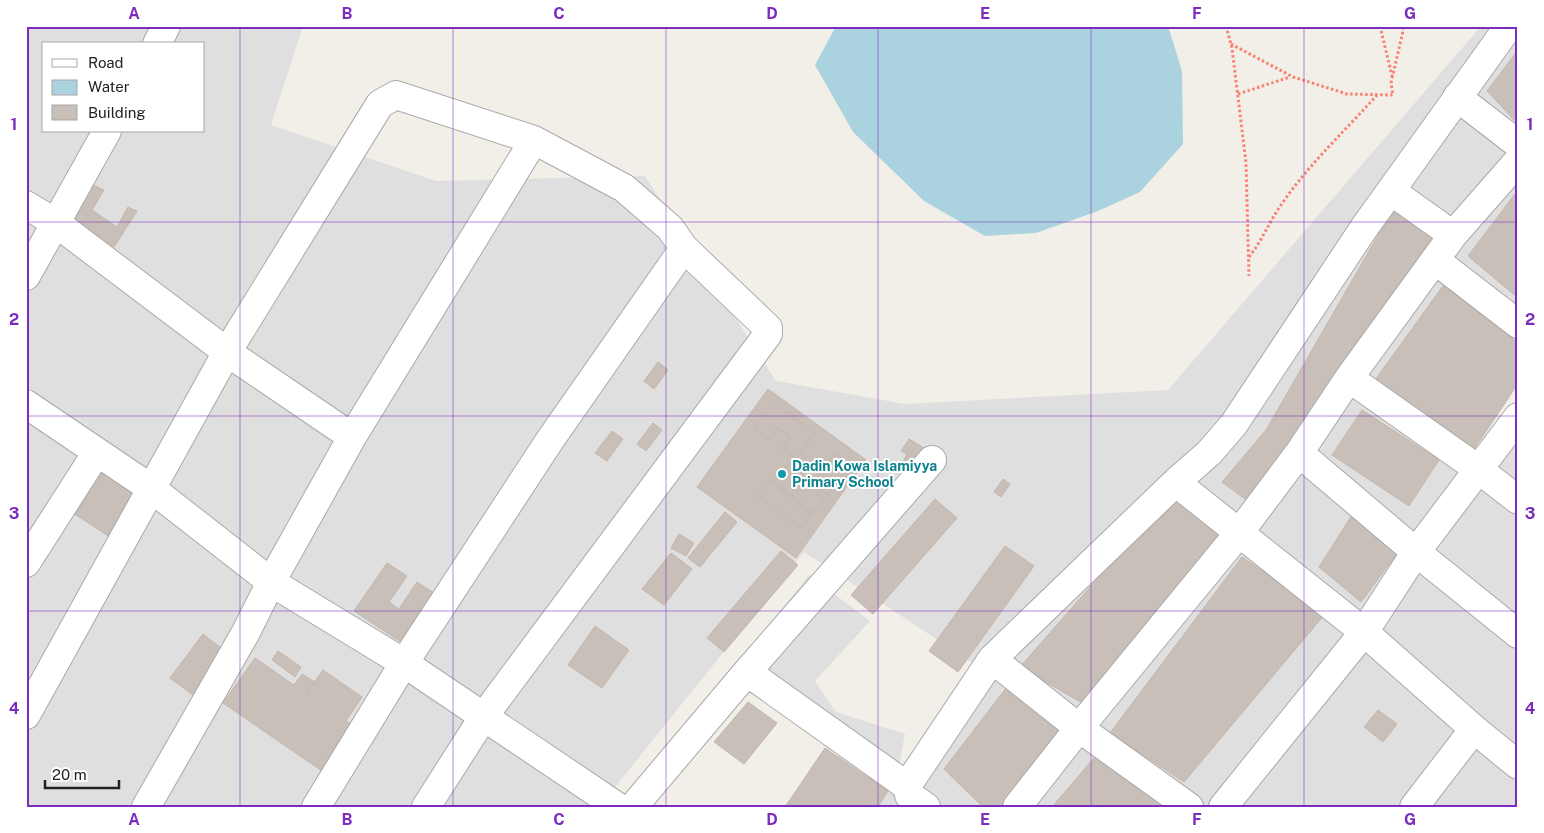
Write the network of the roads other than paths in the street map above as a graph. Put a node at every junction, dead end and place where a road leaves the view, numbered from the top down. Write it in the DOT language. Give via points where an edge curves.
graph roads {
  1 [pos="166,26"];
  2 [pos="1509,26"];
  3 [pos="158,42"];
  4 [pos="1457,97"];
  5 [pos="107,132"];
  6 [pos="534,140"];
  7 [pos="1518,144"];
  8 [pos="1518,161"];
  9 [pos="1391,191"];
  10 [pos="26,205"];
  11 [pos="56,223"];
  12 [pos="1453,235"];
  13 [pos="684,248"];
  14 [pos="1435,260"];
  15 [pos="26,276"];
  16 [pos="1518,324"];
  17 [pos="227,352"];
  18 [pos="1348,378"];
  19 [pos="26,404"];
  20 [pos="1518,417"];
  21 [pos="352,437"];
  22 [pos="97,452"];
  23 [pos="1299,453"];
  24 [pos="932,460"];
  25 [pos="1478,469"];
  26 [pos="1178,480"];
  27 [pos="152,489"];
  28 [pos="1518,500"];
  29 [pos="1239,533"];
  30 [pos="1416,552"];
  31 [pos="26,563"];
  32 [pos="271,582"];
  33 [pos="1364,632"];
  34 [pos="1518,634"];
  35 [pos="992,659"];
  36 [pos="404,663"];
  37 [pos="747,672"];
  38 [pos="26,715"];
  39 [pos="484,716"];
  40 [pos="1079,728"];
  41 [pos="1474,729"];
  42 [pos="1518,765"];
  43 [pos="907,786"];
  44 [pos="146,807"];
  45 [pos="316,807"];
  46 [pos="426,807"];
  47 [pos="618,807"];
  48 [pos="633,807"];
  49 [pos="926,807"];
  50 [pos="1017,807"];
  51 [pos="1189,807"];
  52 [pos="1223,807"];
  53 [pos="1414,807"];
  1 -- 3 [label="street"];
  2 -- 4 [label="street"];
  4 -- 7 [label="street"];
  4 -- 9 [label="street"];
  5 -- 11 [label="street"];
  6 -- 13 [label="street" via="624,188 670,228"];
  6 -- 17 [label="street" via="396,95 380,104"];
  6 -- 21 [label="street"];
  8 -- 12 [label="street"];
  9 -- 12 [label="street"];
  9 -- 26 [label="street" via="1234,424 1209,453"];
  10 -- 11 [label="street"];
  11 -- 15 [label="street"];
  11 -- 17 [label="street"];
  12 -- 14 [label="street"];
  13 -- 36 [label="street" via="550,440"];
  13 -- 39 [label="street" via="768,328 768,334"];
  14 -- 16 [label="street"];
  14 -- 18 [label="street"];
  17 -- 21 [label="street"];
  17 -- 27 [label="street"];
  18 -- 23 [label="street"];
  18 -- 25 [label="street"];
  19 -- 22 [label="street"];
  20 -- 25 [label="street"];
  21 -- 32 [label="street"];
  22 -- 27 [label="street"];
  22 -- 31 [label="street"];
  23 -- 29 [label="street"];
  23 -- 30 [label="street"];
  24 -- 37 [label="street"];
  25 -- 28 [label="street"];
  25 -- 30 [label="street"];
  26 -- 29 [label="street" via="1184,489"];
  26 -- 35 [label="street"];
  27 -- 32 [label="street"];
  27 -- 38 [label="street"];
  29 -- 33 [label="street"];
  29 -- 40 [label="street"];
  30 -- 33 [label="street"];
  30 -- 34 [label="street"];
  32 -- 36 [label="street"];
  32 -- 44 [label="street"];
  33 -- 41 [label="street"];
  33 -- 52 [label="street"];
  35 -- 40 [label="street"];
  35 -- 43 [label="street"];
  36 -- 39 [label="street"];
  36 -- 45 [label="street"];
  37 -- 43 [label="street"];
  37 -- 48 [label="street"];
  39 -- 46 [label="street"];
  39 -- 47 [label="street"];
  40 -- 50 [label="street"];
  40 -- 51 [label="street"];
  41 -- 42 [label="street"];
  41 -- 53 [label="street"];
  43 -- 49 [label="street" via="909,795"];
}
